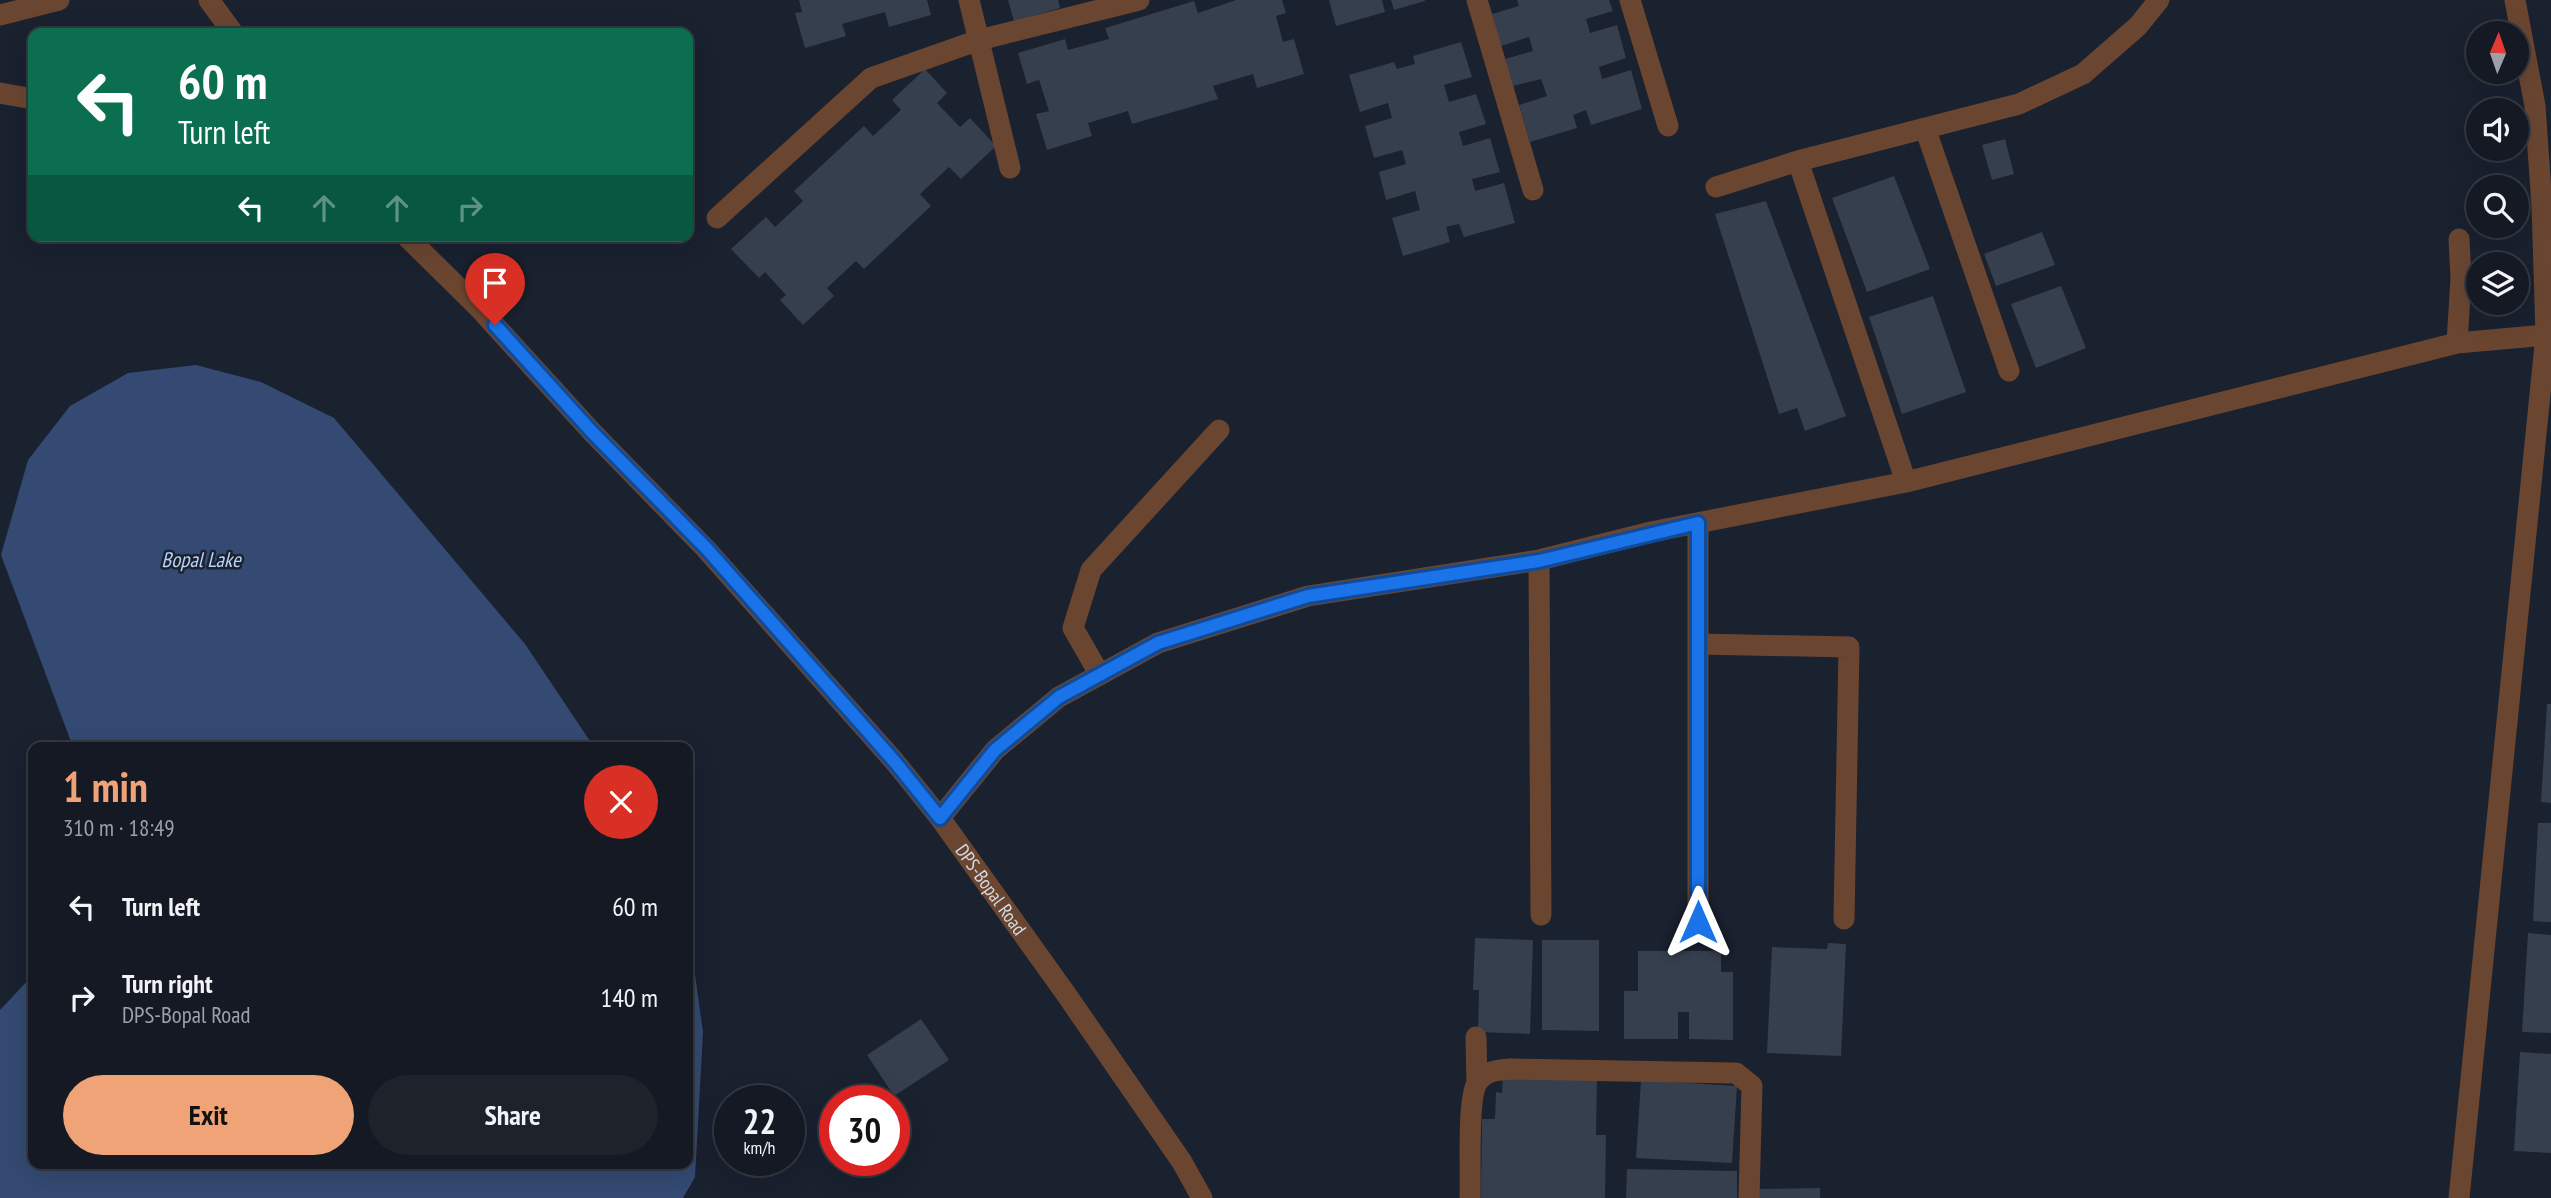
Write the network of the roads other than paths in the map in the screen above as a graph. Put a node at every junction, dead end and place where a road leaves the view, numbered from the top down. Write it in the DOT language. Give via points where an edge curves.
graph roads {
  1 [pos="59,0"];
  2 [pos="209,0"];
  3 [pos="969,0"];
  4 [pos="1139,0"];
  5 [pos="1477,0"];
  6 [pos="1630,0"];
  7 [pos="2159,0"];
  8 [pos="2515,0"];
  9 [pos="0,15"];
  10 [pos="229,28"];
  11 [pos="979,40"];
  12 [pos="0,93"];
  13 [pos="28,98"];
  14 [pos="1668,126"];
  15 [pos="1925,128"];
  16 [pos="1798,161"];
  17 [pos="1010,168"];
  18 [pos="1716,187"];
  19 [pos="1532,190"];
  20 [pos="716,218"];
  21 [pos="2459,239"];
  22 [pos="412,242"];
  23 [pos="2546,335"];
  24 [pos="2457,343"];
  25 [pos="2009,372"];
  26 [pos="1219,430"];
  27 [pos="1906,482"];
  28 [pos="1698,523"];
  29 [pos="1539,561"];
  30 [pos="1698,644"];
  31 [pos="1100,675"];
  32 [pos="940,818"];
  33 [pos="1541,915"];
  34 [pos="1844,919"];
  35 [pos="1698,922"];
  36 [pos="1476,1037"];
  37 [pos="1477,1083"];
  38 [pos="1202,1198"];
  39 [pos="1470,1198"];
  40 [pos="1749,1198"];
  41 [pos="2459,1198"];
  1 -- 9 [label="street"];
  2 -- 10 [label="street"];
  3 -- 11 [label="street"];
  4 -- 11 [label="street"];
  5 -- 19 [label="street"];
  6 -- 14 [label="street"];
  7 -- 15 [label="street" via="2138,26 2084,74 2019,104"];
  8 -- 23 [label="street" via="2535,106"];
  11 -- 17 [label="street"];
  11 -- 20 [label="street" via="871,78"];
  12 -- 13 [label="street"];
  15 -- 16 [label="street"];
  15 -- 25 [label="street"];
  16 -- 18 [label="street"];
  16 -- 27 [label="street"];
  21 -- 24 [label="street"];
  22 -- 32 [label="street, DPS-Bopal Road" via="706,548"];
  23 -- 24 [label="street"];
  23 -- 41 [label="street"];
  24 -- 27 [label="street"];
  26 -- 31 [label="street" via="1091,569 1073,628"];
  27 -- 28 [label="street"];
  28 -- 29 [label="street"];
  28 -- 30 [label="street"];
  29 -- 31 [label="street" via="1308,596 1158,643"];
  29 -- 33 [label="street"];
  30 -- 34 [label="street" via="1849,647"];
  30 -- 35 [label="street"];
  31 -- 32 [label="street" via="1059,697 995,750"];
  32 -- 38 [label="street, DPS-Bopal Road" via="1182,1162"];
  36 -- 37 [label="street"];
  37 -- 39 [label="street"];
  37 -- 40 [label="street" via="1490,1071 1511,1069 1736,1073 1752,1086"];
}
